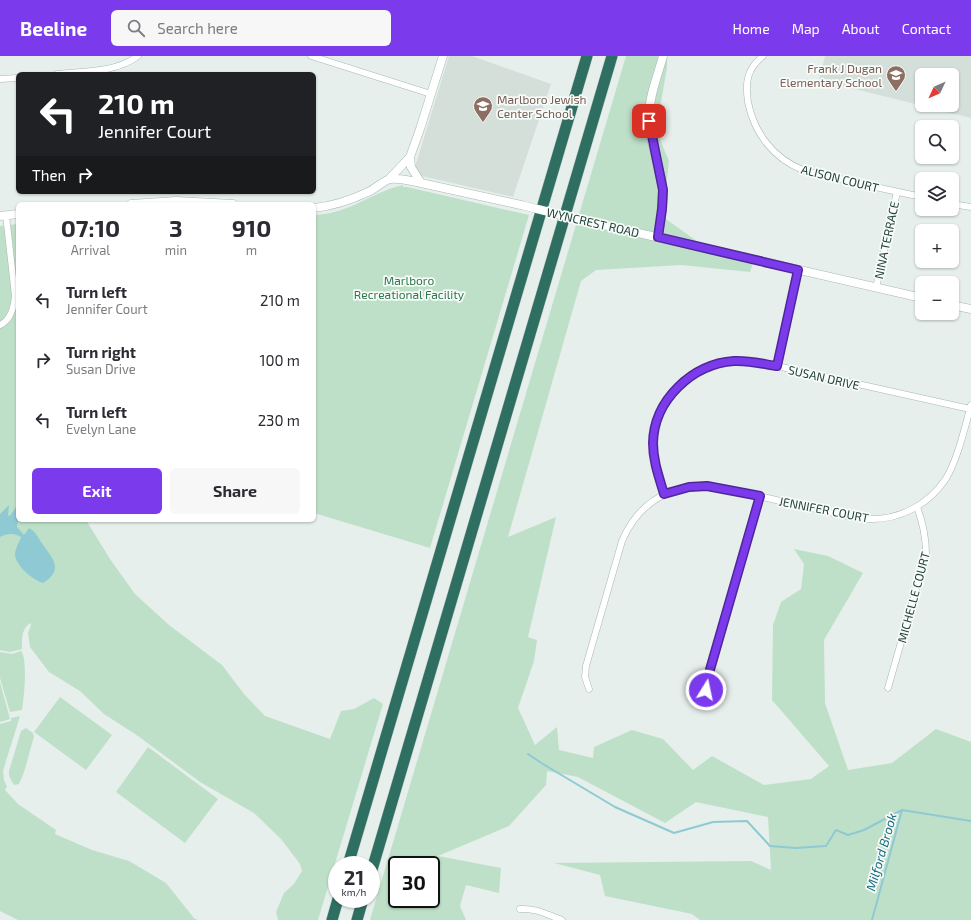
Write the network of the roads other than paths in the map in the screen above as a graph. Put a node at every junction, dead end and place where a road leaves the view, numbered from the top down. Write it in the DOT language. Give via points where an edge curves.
graph roads {
  1 [pos="138,56"];
  2 [pos="311,56"];
  3 [pos="443,56"];
  4 [pos="587,56"];
  5 [pos="612,56"];
  6 [pos="663,56"];
  7 [pos="763,56"];
  8 [pos="78,72"];
  9 [pos="16,78"];
  10 [pos="0,79"];
  11 [pos="431,94"];
  12 [pos="410,157"];
  13 [pos="389,179"];
  14 [pos="421,183"];
  15 [pos="897,192"];
  16 [pos="915,196"];
  17 [pos="161,202"];
  18 [pos="195,202"];
  19 [pos="959,205"];
  20 [pos="971,207"];
  21 [pos="316,208"];
  22 [pos="16,214"];
  23 [pos="3,216"];
  24 [pos="658,237"];
  25 [pos="798,270"];
  26 [pos="876,288"];
  27 [pos="915,296"];
  28 [pos="959,306"];
  29 [pos="971,309"];
  30 [pos="0,325"];
  31 [pos="777,366"];
  32 [pos="970,407"];
  33 [pos="664,494"];
  34 [pos="760,496"];
  35 [pos="917,507"];
  36 [pos="888,688"];
  37 [pos="589,689"];
  38 [pos="710,704"];
  39 [pos="351,856"];
  40 [pos="376,856"];
  41 [pos="335,908"];
  42 [pos="360,908"];
  43 [pos="520,910"];
  44 [pos="332,920"];
  45 [pos="357,920"];
  46 [pos="562,920"];
  1 -- 8 [label="street" via="109,69"];
  2 -- 11 [label="street"];
  3 -- 11 [label="street"];
  4 -- 39 [label="highway"];
  5 -- 40 [label="highway"];
  6 -- 24 [label="street" via="648,115 663,190"];
  7 -- 15 [label="street, ALISON COURT" via="750,70 748,96 754,122 770,147 785,160 804,170"];
  9 -- 10 [label="street"];
  11 -- 12 [label="street"];
  12 -- 13 [label="street"];
  12 -- 14 [label="street" via="411,168"];
  13 -- 14 [label="street, WYNCREST ROAD"];
  13 -- 21 [label="street" via="369,192 333,205"];
  14 -- 24 [label="street, WYNCREST ROAD, bridge"];
  15 -- 16 [label="street, ALISON COURT"];
  15 -- 26 [label="street, NINA TERRACE"];
  17 -- 18 [label="street"];
  19 -- 20 [label="street"];
  22 -- 23 [label="street"];
  23 -- 30 [label="street" via="15,296 14,307 8,318"];
  24 -- 25 [label="street, WYNCREST ROAD"];
  25 -- 26 [label="street, WYNCREST ROAD"];
  25 -- 31 [label="street"];
  26 -- 27 [label="street, WYNCREST ROAD"];
  28 -- 29 [label="street"];
  31 -- 32 [label="street, SUSAN DRIVE"];
  31 -- 33 [label="street, SUSAN DRIVE" via="733,361 721,363 694,374 673,392 660,414 654,440 655,463"];
  32 -- 35 [label="street, JENNIFER COURT" via="950,470 939,488"];
  33 -- 34 [label="street, JENNIFER COURT" via="689,487 707,486"];
  33 -- 37 [label="street, JENNIFER COURT" via="638,515 622,541 586,666 585,677"];
  34 -- 35 [label="street, JENNIFER COURT" via="868,519 889,517"];
  34 -- 38 [label="street" via="707,680 706,690"];
  35 -- 36 [label="street, MICHELLE COURT" via="924,523 926,554"];
  41 -- 44 [label="highway"];
  42 -- 45 [label="highway"];
  43 -- 46 [label="street" via="535,910"];
}
